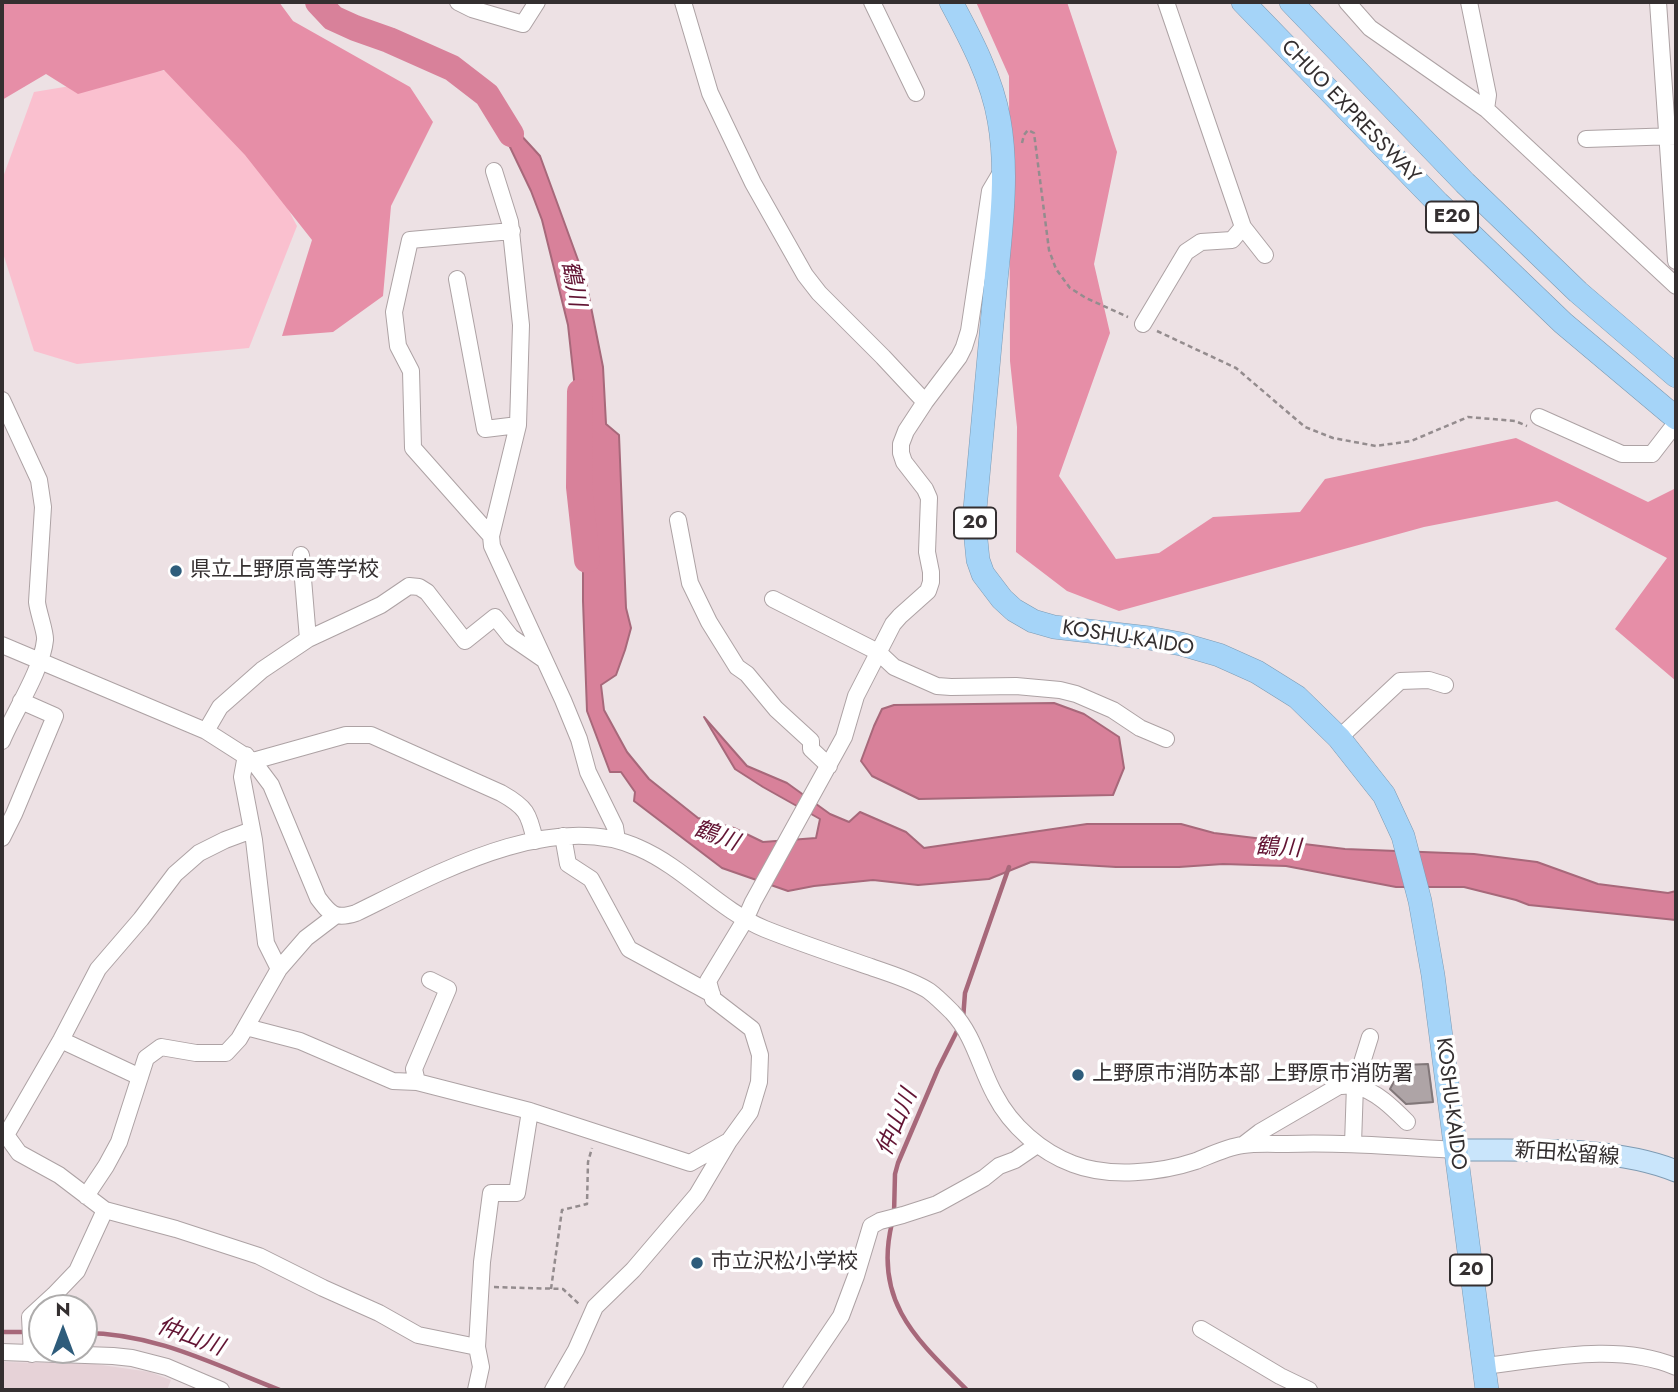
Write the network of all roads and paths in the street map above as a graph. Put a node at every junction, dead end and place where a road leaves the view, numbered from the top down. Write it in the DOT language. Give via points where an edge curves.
graph roads {
  1 [pos="458,2"];
  2 [pos="537,2"];
  3 [pos="872,2"];
  4 [pos="951,2"];
  5 [pos="1166,2"];
  6 [pos="1243,2"];
  7 [pos="1291,2"];
  8 [pos="1347,2"];
  9 [pos="1469,2"];
  10 [pos="1658,2"];
  11 [pos="683,3"];
  12 [pos="916,93"];
  13 [pos="1486,109"];
  14 [pos="1672,136"];
  15 [pos="1586,139"];
  16 [pos="1021,151"];
  17 [pos="1003,169"];
  18 [pos="494,171"];
  19 [pos="1674,204"];
  20 [pos="1243,227"];
  21 [pos="512,231"];
  22 [pos="1265,255"];
  23 [pos="1676,261"];
  24 [pos="457,279"];
  25 [pos="1676,286"];
  26 [pos="1143,324"];
  27 [pos="1676,376"];
  28 [pos="2,400"];
  29 [pos="925,402"];
  30 [pos="1676,421"];
  31 [pos="1537,423"];
  32 [pos="518,425"];
  33 [pos="678,520"];
  34 [pos="491,536"];
  35 [pos="300,555"];
  36 [pos="773,598"];
  37 [pos="308,639"];
  38 [pos="2,645"];
  39 [pos="878,652"];
  40 [pos="543,659"];
  41 [pos="40,660"];
  42 [pos="1445,685"];
  43 [pos="21,701"];
  44 [pos="206,731"];
  45 [pos="3,735"];
  46 [pos="1339,738"];
  47 [pos="1166,740"];
  48 [pos="250,758"];
  49 [pos="829,766"];
  50 [pos="251,830"];
  51 [pos="563,836"];
  52 [pos="2,838"];
  53 [pos="617,840"];
  54 [pos="535,841"];
  55 [pos="335,916"];
  56 [pos="745,920"];
  57 [pos="279,969"];
  58 [pos="430,980"];
  59 [pos="712,994"];
  60 [pos="246,1027"];
  61 [pos="1370,1037"];
  62 [pos="61,1040"];
  63 [pos="140,1077"];
  64 [pos="417,1082"];
  65 [pos="1354,1085"];
  66 [pos="530,1111"];
  67 [pos="1407,1122"];
  68 [pos="596,1132"];
  69 [pos="4,1134"];
  70 [pos="729,1141"];
  71 [pos="1353,1144"];
  72 [pos="1037,1145"];
  73 [pos="1243,1145"];
  74 [pos="1456,1150"];
  75 [pos="1676,1171"];
  76 [pos="86,1196"];
  77 [pos="105,1210"];
  78 [pos="480,1286"];
  79 [pos="551,1289"];
  80 [pos="56,1294"];
  81 [pos="591,1316"];
  82 [pos="1201,1329"];
  83 [pos="477,1347"];
  84 [pos="2,1352"];
  85 [pos="28,1354"];
  86 [pos="98,1356"];
  87 [pos="1484,1366"];
  88 [pos="1676,1367"];
  89 [pos="221,1390"];
  90 [pos="476,1390"];
  91 [pos="553,1390"];
  92 [pos="790,1390"];
  93 [pos="1309,1390"];
  94 [pos="1487,1390"];
  1 -- 2 [label="street" via="523,24"];
  3 -- 12 [label="street"];
  4 -- 17 [label="highway, KOSHU-KAIDO / 20" via="992,92"];
  5 -- 20 [label="street"];
  6 -- 30 [label="highway, CHUO EXPRESSWAY / E20" via="1447,212 1563,323"];
  7 -- 27 [label="highway, CHUO EXPRESSWAY / E20" via="1465,183 1578,292"];
  8 -- 13 [label="street" via="1370,28"];
  9 -- 13 [label="street" via="1488,95"];
  10 -- 14 [label="street"];
  11 -- 29 [label="street" via="710,93 753,183 805,275"];
  13 -- 25 [label="street"];
  14 -- 15 [label="street"];
  14 -- 19 [label="street"];
  16 -- 26 [label="path" via="1024,135 1028,130 1034,133 1049,250 1056,269 1070,288"];
  17 -- 29 [label="street" via="990,191 964,347"];
  17 -- 46 [label="highway, KOSHU-KAIDO / 20" via="974,520 983,574 1002,599 1033,621 1181,644 1257,672 1297,697"];
  18 -- 21 [label="street"];
  19 -- 23 [label="street"];
  20 -- 22 [label="street"];
  20 -- 26 [label="street" via="1232,240 1201,242 1186,252"];
  21 -- 32 [label="street" via="521,326"];
  21 -- 34 [label="street" via="410,240 394,312 398,346 411,371 413,448"];
  24 -- 32 [label="street" via="485,429"];
  26 -- 31 [label="path" via="1236,368 1305,427 1333,438 1376,446 1411,442 1468,417"];
  28 -- 41 [label="street" via="39,480 43,507 37,603 46,637"];
  29 -- 39 [label="street" via="906,431 901,453 929,498 931,582 928,591 893,624"];
  30 -- 31 [label="street" via="1652,454 1622,454"];
  32 -- 34 [label="street"];
  33 -- 49 [label="street" via="690,583 709,622 737,667 811,741 811,749"];
  34 -- 40 [label="street"];
  35 -- 37 [label="street"];
  36 -- 39 [label="street"];
  37 -- 40 [label="street" via="381,605 409,586 427,592 465,641 495,617 511,637"];
  37 -- 44 [label="street" via="262,670 220,707"];
  38 -- 41 [label="street"];
  39 -- 47 [label="street" via="894,667 937,686 1052,688 1076,694"];
  39 -- 49 [label="street"];
  40 -- 53 [label="street"];
  41 -- 43 [label="street"];
  41 -- 44 [label="street"];
  42 -- 46 [label="street" via="1429,680 1400,681"];
  43 -- 45 [label="street"];
  43 -- 52 [label="street" via="55,716"];
  44 -- 48 [label="street"];
  46 -- 74 [label="highway, KOSHU-KAIDO / 20" via="1384,795 1403,835 1433,975"];
  48 -- 50 [label="street" via="242,777"];
  48 -- 54 [label="street" via="346,734 371,735 520,803"];
  48 -- 55 [label="street" via="271,785 318,898"];
  49 -- 56 [label="street"];
  50 -- 57 [label="street" via="266,943"];
  50 -- 62 [label="street" via="199,853 175,874 98,969"];
  51 -- 53 [label="street"];
  51 -- 54 [label="street"];
  51 -- 59 [label="street" via="568,864 591,879 629,949"];
  53 -- 56 [label="street" via="663,860"];
  54 -- 55 [label="street" via="458,864 356,913"];
  55 -- 57 [label="street"];
  56 -- 59 [label="street" via="708,981"];
  56 -- 72 [label="street" via="930,992 957,1018 996,1097"];
  57 -- 60 [label="street"];
  58 -- 64 [label="street" via="448,989 414,1069"];
  59 -- 70 [label="street" via="752,1029 760,1055 759,1082 750,1112"];
  60 -- 63 [label="street" via="226,1053 161,1047 146,1058"];
  60 -- 64 [label="street" via="300,1041 393,1081"];
  61 -- 65 [label="street"];
  62 -- 63 [label="street"];
  62 -- 69 [label="street"];
  63 -- 76 [label="street" via="119,1142"];
  64 -- 66 [label="street"];
  65 -- 67 [label="street" via="1391,1106"];
  65 -- 71 [label="street"];
  65 -- 73 [label="street" via="1339,1086"];
  66 -- 68 [label="street"];
  66 -- 78 [label="street" via="517,1193 491,1193"];
  68 -- 70 [label="street" via="690,1163"];
  68 -- 79 [label="path" via="588,1162 587,1204 562,1210"];
  69 -- 76 [label="street" via="19,1153"];
  70 -- 81 [label="street" via="697,1195"];
  71 -- 73 [label="street"];
  71 -- 74 [label="street"];
  72 -- 73 [label="street" via="1073,1164 1128,1172 1176,1167"];
  72 -- 92 [label="street" via="937,1204 871,1226 841,1316"];
  74 -- 75 [label="main road, 新田松留線" via="1592,1153"];
  74 -- 87 [label="highway, KOSHU-KAIDO / 20"];
  76 -- 77 [label="street"];
  77 -- 80 [label="street" via="77,1270"];
  77 -- 83 [label="street" via="259,1256 418,1335"];
  78 -- 79 [label="path"];
  78 -- 83 [label="street"];
  79 -- 81 [label="path" via="563,1289"];
  81 -- 91 [label="street"];
  82 -- 93 [label="street"];
  83 -- 90 [label="street" via="481,1367"];
  84 -- 85 [label="street"];
  86 -- 89 [label="street" via="167,1367"];
  87 -- 88 [label="street" via="1613,1353"];
  87 -- 94 [label="highway, KOSHU-KAIDO / 20"];
}
